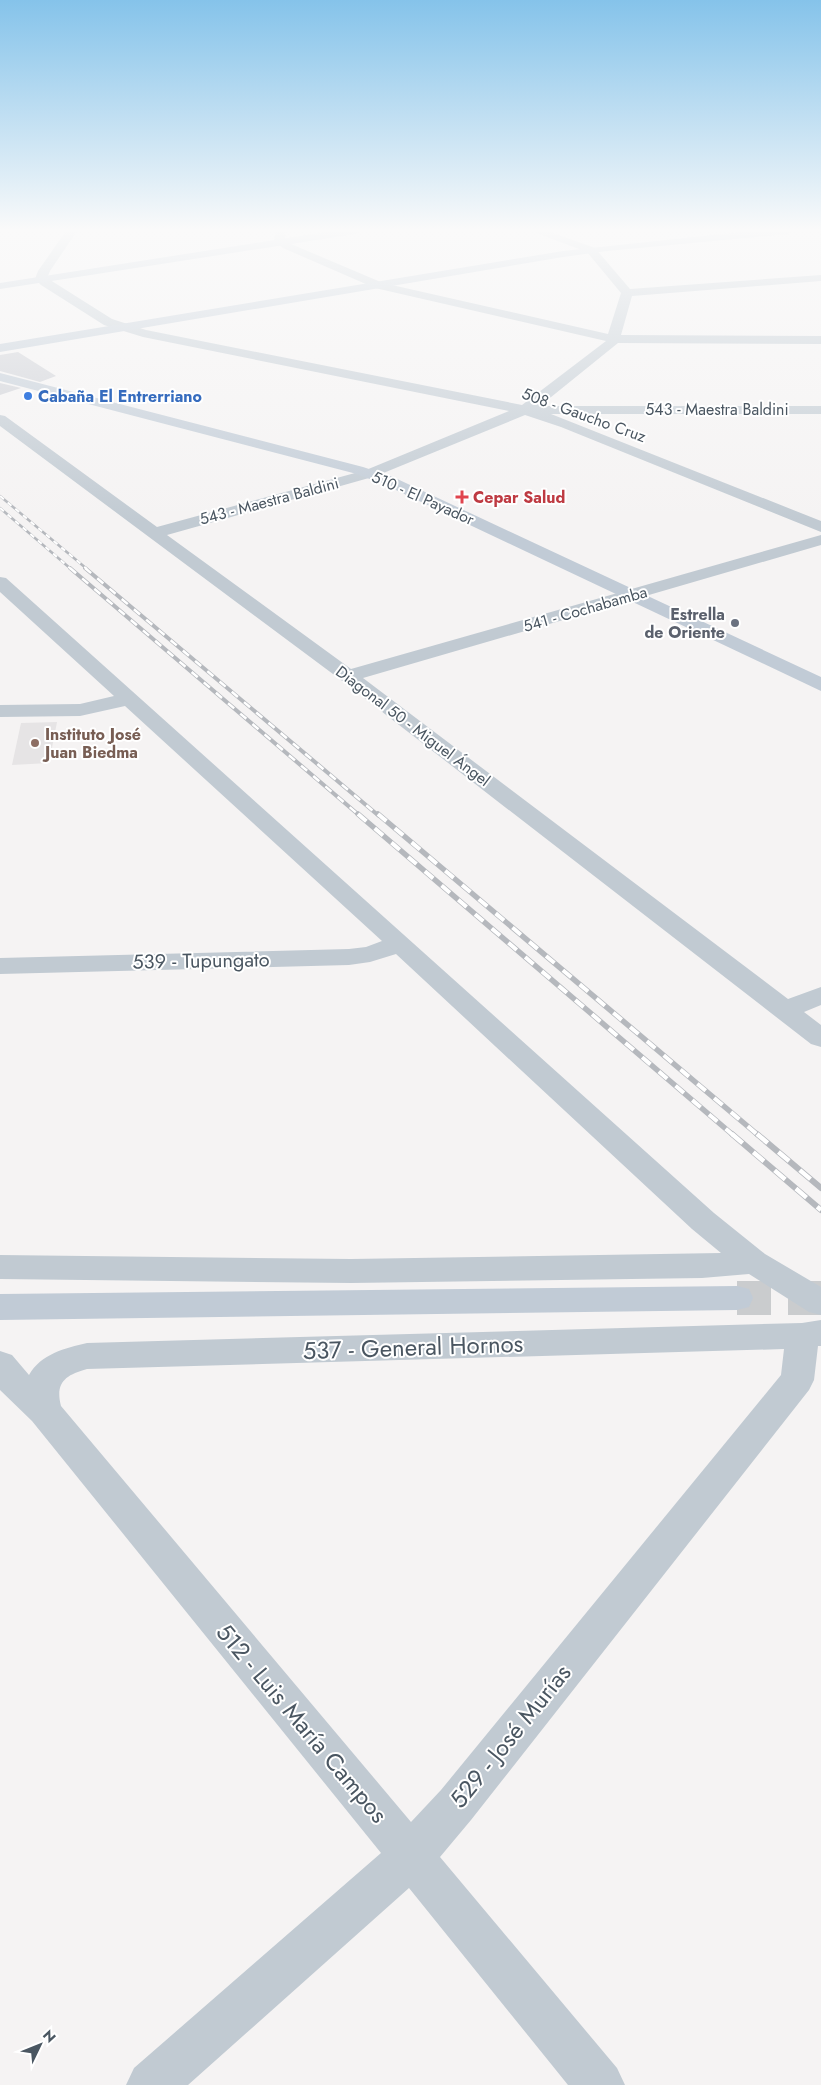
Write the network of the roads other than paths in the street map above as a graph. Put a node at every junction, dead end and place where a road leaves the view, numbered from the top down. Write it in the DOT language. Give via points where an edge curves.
graph roads {
  1 [pos="124,328"];
  2 [pos="127,328"];
  3 [pos="567,328"];
  4 [pos="618,328"];
  5 [pos="615,339"];
  6 [pos="821,340"];
  7 [pos="0,348"];
  8 [pos="0,377"];
  9 [pos="524,410"];
  10 [pos="821,410"];
  11 [pos="0,419"];
  12 [pos="371,474"];
  13 [pos="821,527"];
  14 [pos="154,532"];
  15 [pos="821,540"];
  16 [pos="0,582"];
  17 [pos="631,596"];
  18 [pos="348,676"];
  19 [pos="821,685"];
  20 [pos="128,698"];
  21 [pos="0,711"];
  22 [pos="400,944"];
  23 [pos="0,966"];
  24 [pos="821,994"];
  25 [pos="785,1010"];
  26 [pos="821,1038"];
  27 [pos="754,1262"];
  28 [pos="0,1267"];
  29 [pos="737,1298"];
  30 [pos="0,1307"];
  31 [pos="815,1324"];
  32 [pos="0,1364"];
  33 [pos="44,1411"];
  34 [pos="412,1855"];
  35 [pos="152,2085"];
  36 [pos="600,2085"];
  1 -- 7 [label="street"];
  2 -- 9 [label="street, 508 - Gaucho Cruz"];
  3 -- 5 [label="street"];
  4 -- 5 [label="street"];
  5 -- 6 [label="street"];
  5 -- 9 [label="street" via="609,347"];
  8 -- 12 [label="street, 510 - El Payador"];
  9 -- 10 [label="street, 543 - Maestra Baldini"];
  9 -- 12 [label="street, 543 - Maestra Baldini"];
  9 -- 13 [label="street, 508 - Gaucho Cruz"];
  11 -- 14 [label="street, Diagonal 50 - Miguel Ángel"];
  12 -- 14 [label="street, 543 - Maestra Baldini"];
  12 -- 17 [label="street, 510 - El Payador"];
  14 -- 18 [label="street, Diagonal 50 - Miguel Ángel"];
  15 -- 17 [label="street, 541 - Cochabamba"];
  16 -- 20 [label="street"];
  17 -- 18 [label="street, 541 - Cochabamba"];
  17 -- 19 [label="street, 510 - El Payador"];
  18 -- 25 [label="street, Diagonal 50 - Miguel Ángel"];
  20 -- 21 [label="street" via="80,710"];
  20 -- 22 [label="street"];
  22 -- 23 [label="street, 539 - Tupungato" via="349,957"];
  22 -- 27 [label="street" via="703,1221"];
  24 -- 25 [label="street"];
  25 -- 26 [label="street, Diagonal 50 - Miguel Ángel"];
  27 -- 28 [label="street" via="702,1266 351,1271"];
  27 -- 31 [label="street"];
  29 -- 30 [label="street"];
  31 -- 33 [label="street, 537 - General Hornos" via="87,1356 67,1361 51,1372 41,1388"];
  31 -- 34 [label="street, 529 - José Murías" via="801,1359 797,1380 456,1805"];
  32 -- 33 [label="street, 512 - Luis María Campos"];
  33 -- 34 [label="street, 512 - Luis María Campos"];
  34 -- 35 [label="street, 529 - José Murías"];
  34 -- 36 [label="street, 512 - Luis María Campos"];
}
